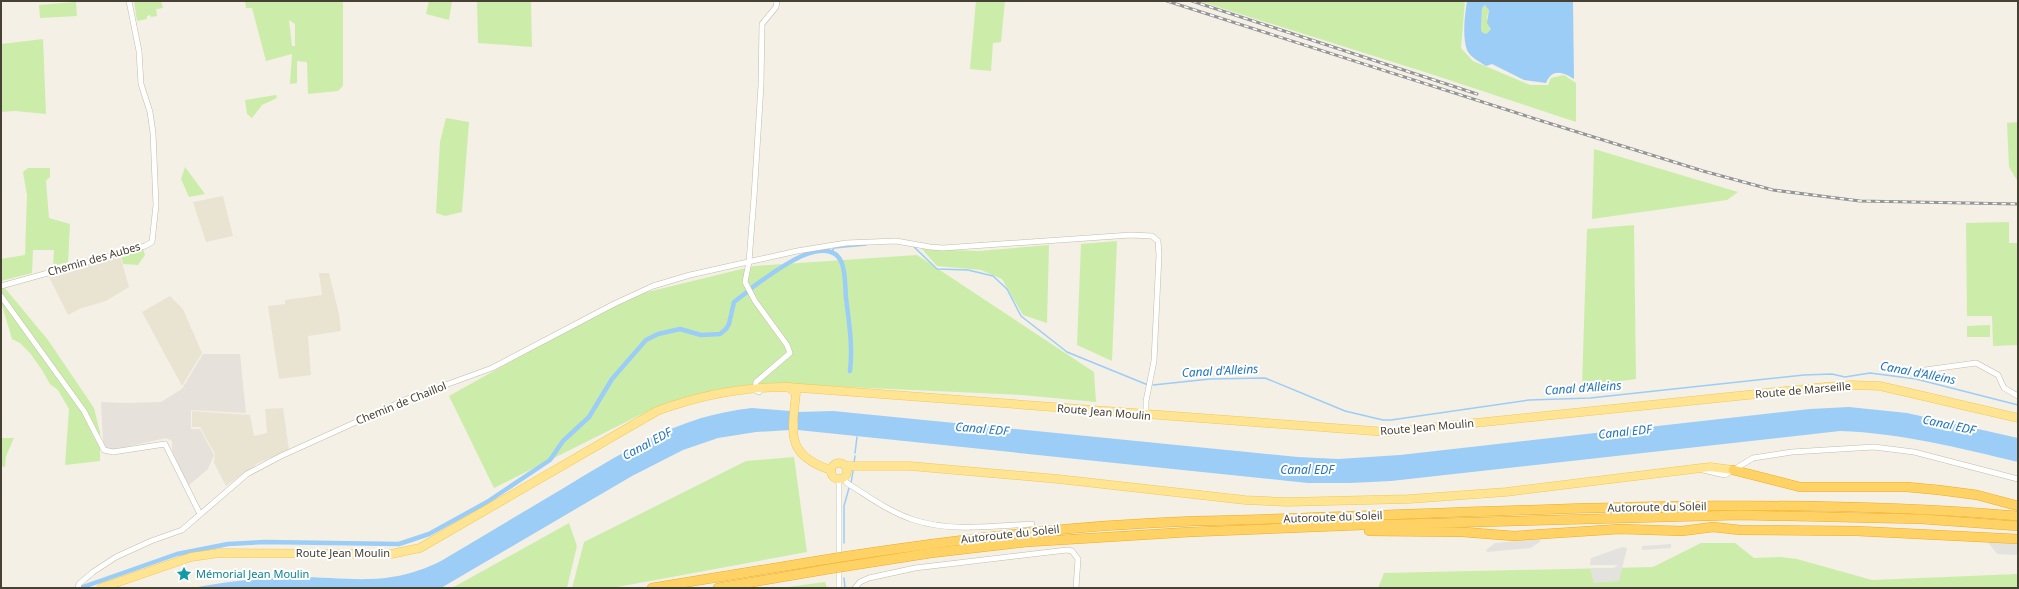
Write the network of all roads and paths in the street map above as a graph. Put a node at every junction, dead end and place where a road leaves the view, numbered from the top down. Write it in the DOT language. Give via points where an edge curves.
graph roads {
  1 [pos="129,1"];
  2 [pos="777,1"];
  3 [pos="749,262"];
  4 [pos="1,286"];
  5 [pos="1,296"];
  6 [pos="1918,371"];
  7 [pos="756,390"];
  8 [pos="791,390"];
  9 [pos="894,396"];
  10 [pos="2018,396"];
  11 [pos="1584,412"];
  12 [pos="1146,415"];
  13 [pos="2018,418"];
  14 [pos="630,426"];
  15 [pos="831,470"];
  16 [pos="1733,470"];
  17 [pos="845,472"];
  18 [pos="2018,479"];
  19 [pos="2018,506"];
  20 [pos="200,514"];
  21 [pos="2018,516"];
  22 [pos="1032,524"];
  23 [pos="2018,526"];
  24 [pos="1276,528"];
  25 [pos="2018,539"];
  26 [pos="78,587"];
  27 [pos="101,588"];
  28 [pos="652,588"];
  29 [pos="718,588"];
  30 [pos="839,588"];
  31 [pos="855,588"];
  32 [pos="1076,588"];
  1 -- 4 [label="street, Chemin des Aubes" via="139,51 141,84 150,112 155,162 156,205 152,242"];
  2 -- 3 [label="street" via="776,7 762,24 761,85"];
  3 -- 7 [label="street" via="745,282 749,293 787,345 790,353 756,382"];
  3 -- 12 [label="street, Chemin de Chaillol" via="817,247 871,241 896,241 943,248 1131,235 1152,236 1158,241 1159,255 1154,361 1146,401"];
  3 -- 20 [label="street, Chemin de Chaillol" via="690,275 642,290 492,368 407,399 301,446 247,474"];
  5 -- 20 [label="street" via="84,411 104,450 113,452 165,444"];
  6 -- 10 [label="street" via="1976,363 1998,375 2004,388"];
  7 -- 8 [label="main road, Route Jean Moulin"];
  7 -- 14 [label="main road, Route Jean Moulin" via="688,404"];
  7 -- 14 [label="main road, Route Jean Moulin" via="724,392 685,401 658,411"];
  8 -- 9 [label="main road"];
  8 -- 9 [label="main road, Route Jean Moulin"];
  8 -- 15 [label="main road" via="795,446 802,454"];
  9 -- 12 [label="main road, Route Jean Moulin"];
  11 -- 12 [label="main road, Route Jean Moulin" via="1387,432"];
  11 -- 13 [label="main road, Route de Marseille" via="1825,386 1867,385 1906,391"];
  14 -- 27 [label="main road, Route Jean Moulin" via="420,548 391,554 219,553 191,557"];
  15 -- 17 [label="main road" via="833,476"];
  15 -- 17 [label="main road" via="836,464 840,464"];
  16 -- 17 [label="main road" via="1710,467 1492,493 1409,500 1287,502 1245,500 1058,479 910,466"];
  16 -- 18 [label="street" via="1749,459 1760,456 1874,447 1914,452"];
  16 -- 19 [label="highway" via="1800,487 1939,490 1978,495"];
  17 -- 22 [label="street" via="887,508 926,524"];
  17 -- 30 [label="street"];
  20 -- 26 [label="street, Chemin de Chaillol" via="182,530 116,557 93,572"];
  21 -- 28 [label="highway, Autoroute du Soleil, bridge" via="1871,508 1741,506 1523,510 1120,524 984,536"];
  23 -- 24 [label="highway, Autoroute du Soleil" via="1907,519 1740,515"];
  24 -- 25 [label="highway" via="1463,532 1514,536 1620,529 1682,531 1713,528 1857,531"];
  24 -- 29 [label="highway, Autoroute du Soleil, bridge" via="1027,542 931,553"];
  31 -- 32 [label="street" via="869,578 915,568 1067,550 1072,551 1078,559"];
}
